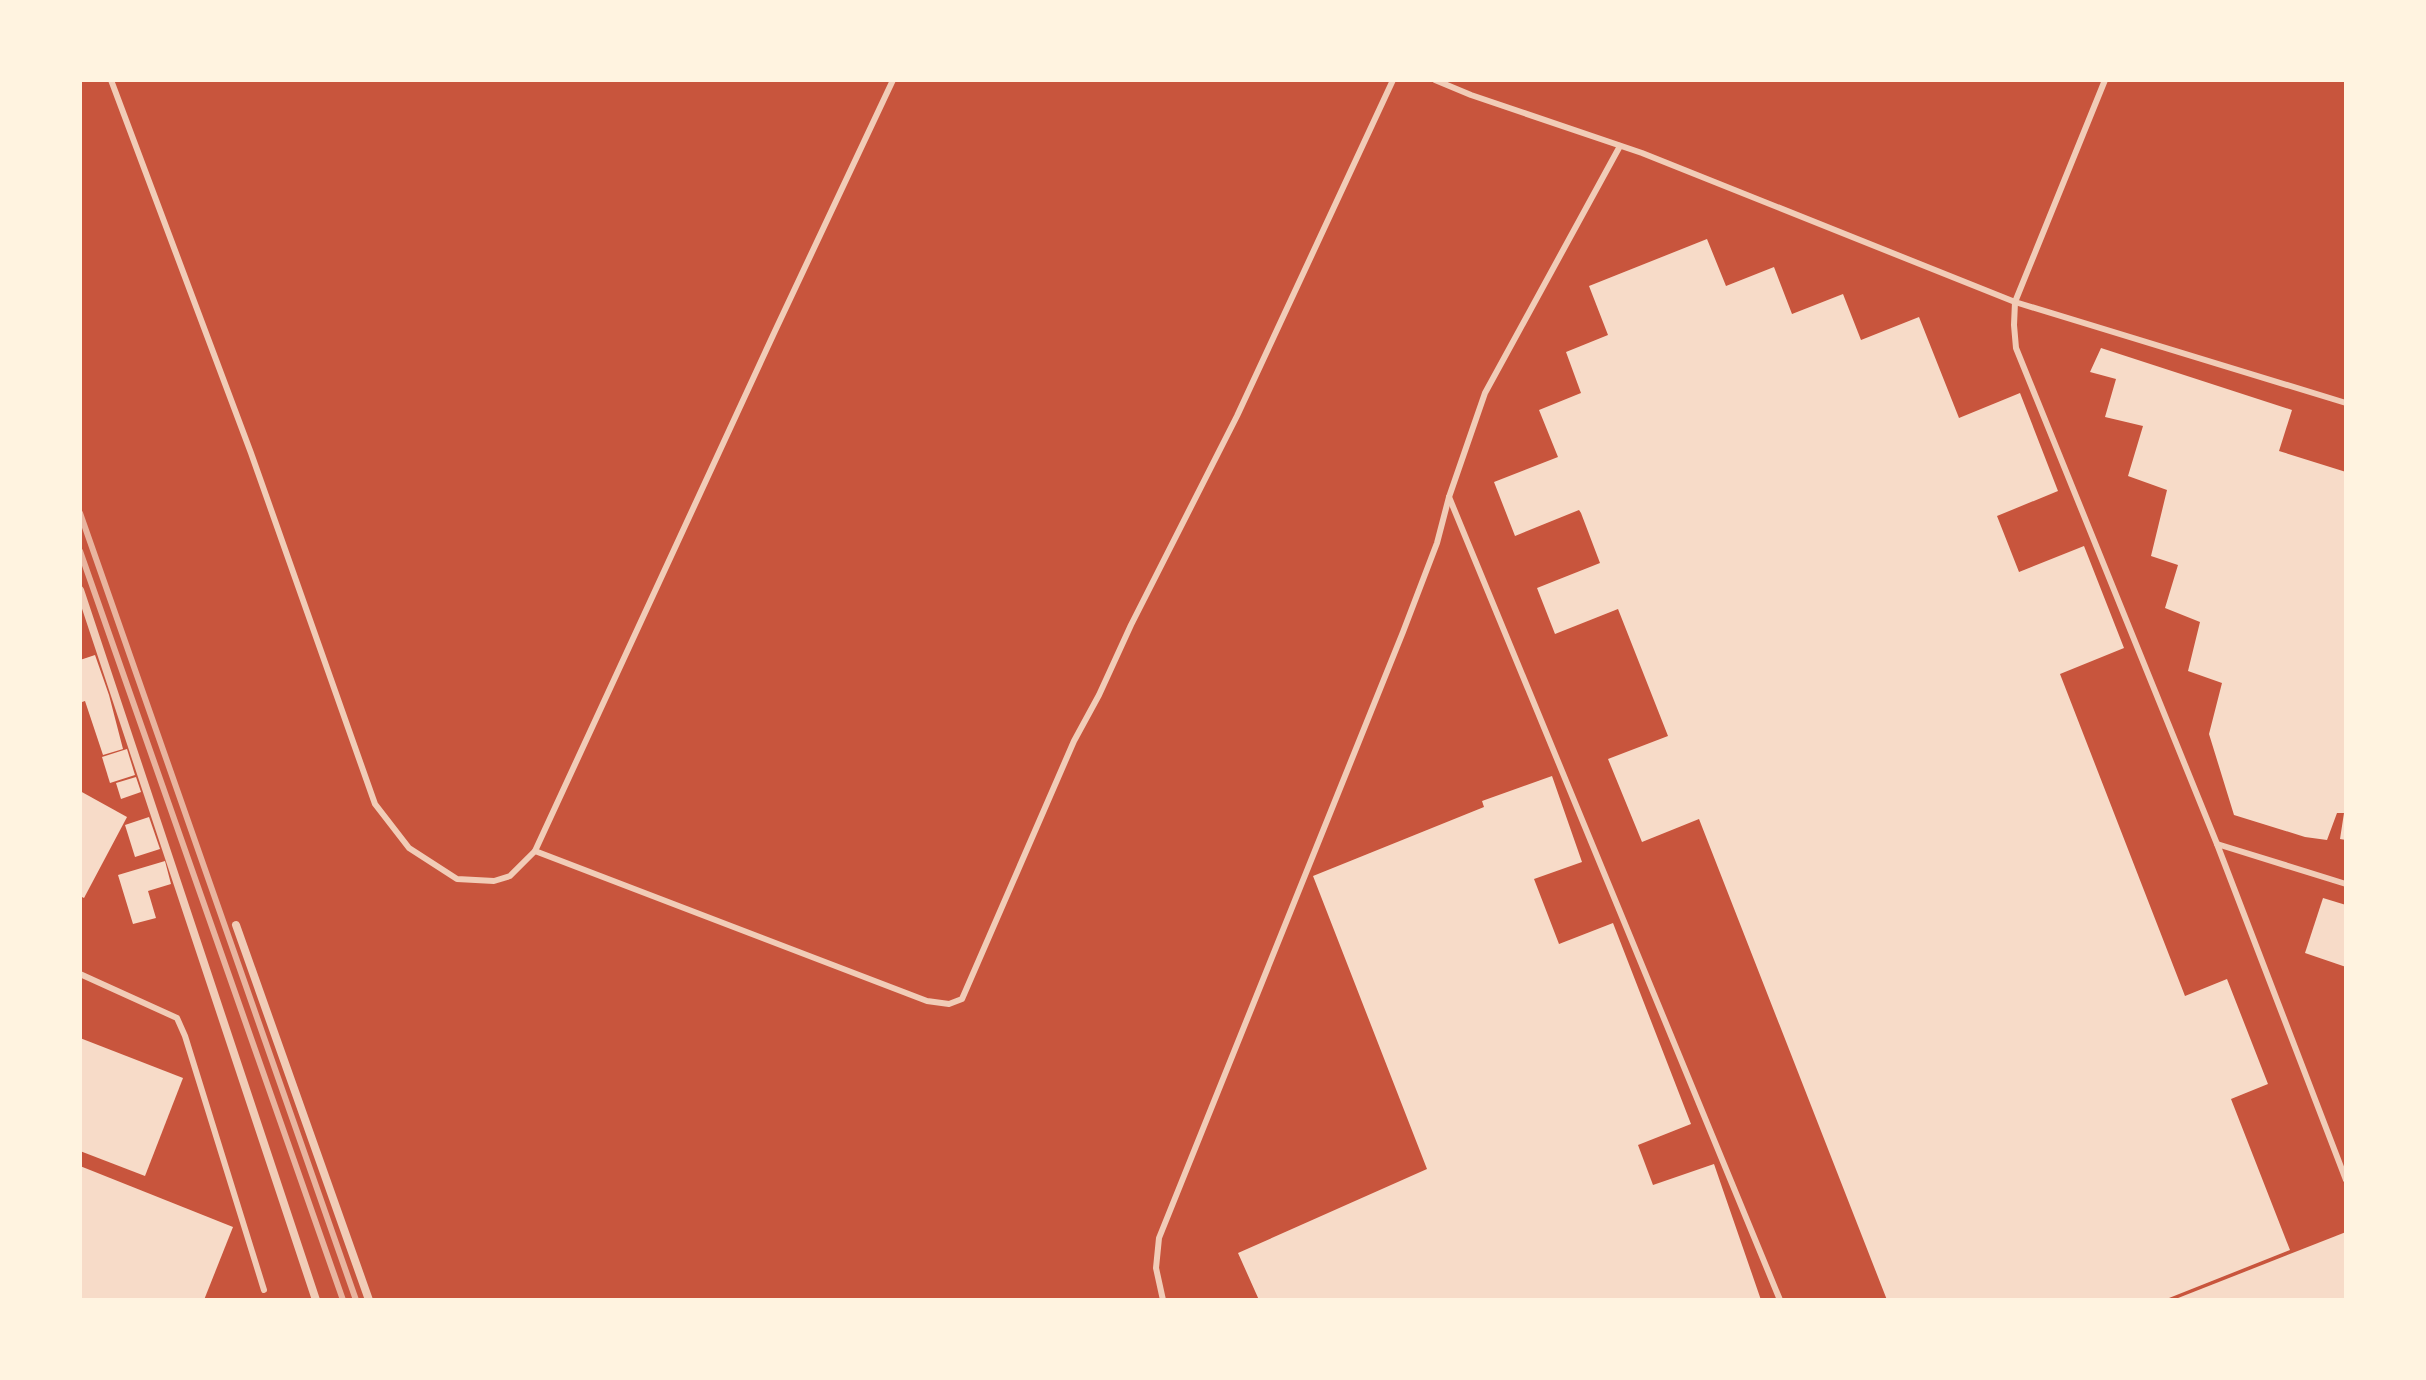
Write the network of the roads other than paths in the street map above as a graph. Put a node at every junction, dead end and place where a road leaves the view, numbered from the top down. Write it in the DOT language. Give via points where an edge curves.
graph roads {
  1 [pos="111,80"];
  2 [pos="893,80"];
  3 [pos="1393,80"];
  4 [pos="1435,80"];
  5 [pos="2105,80"];
  6 [pos="1620,146"];
  7 [pos="2015,302"];
  8 [pos="2346,403"];
  9 [pos="1449,497"];
  10 [pos="80,590"];
  11 [pos="2217,844"];
  12 [pos="535,851"];
  13 [pos="2346,884"];
  14 [pos="236,925"];
  15 [pos="80,974"];
  16 [pos="2346,1180"];
  17 [pos="264,1290"];
  18 [pos="316,1300"];
  19 [pos="369,1300"];
  20 [pos="1163,1300"];
  21 [pos="1780,1300"];
  1 -- 12 [label="lane" via="375,804 409,848 457,879 494,881 510,876"];
  2 -- 12 [label="lane"];
  3 -- 12 [label="lane" via="1237,416 1074,741 962,999 949,1004 927,1001"];
  4 -- 6 [label="lane"];
  5 -- 7 [label="lane"];
  6 -- 7 [label="lane"];
  6 -- 9 [label="lane" via="1485,393"];
  7 -- 8 [label="lane"];
  7 -- 11 [label="lane" via="2016,348"];
  9 -- 20 [label="lane" via="1403,632 1159,1238 1156,1268"];
  9 -- 21 [label="lane"];
  10 -- 18 [label="street"];
  11 -- 13 [label="lane"];
  11 -- 16 [label="lane"];
  14 -- 19 [label="street"];
  15 -- 17 [label="lane" via="177,1018"];
}
